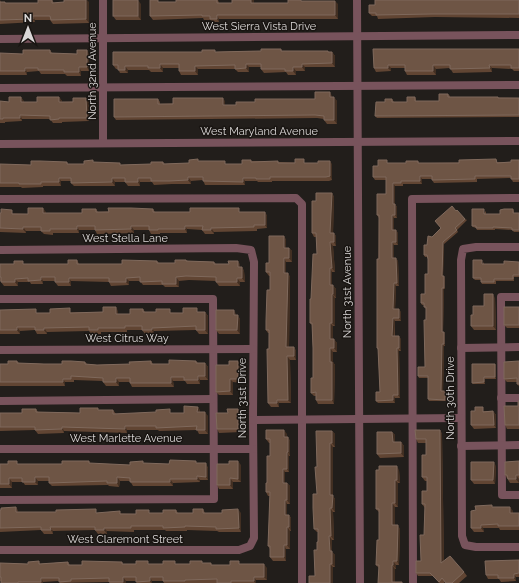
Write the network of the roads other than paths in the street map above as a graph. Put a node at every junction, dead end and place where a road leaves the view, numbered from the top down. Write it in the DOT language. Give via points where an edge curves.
graph roads {
  1 [pos="103,0"];
  2 [pos="357,0"];
  3 [pos="519,35"];
  4 [pos="357,36"];
  5 [pos="104,38"];
  6 [pos="0,39"];
  7 [pos="519,85"];
  8 [pos="357,86"];
  9 [pos="0,88"];
  10 [pos="103,89"];
  11 [pos="519,141"];
  12 [pos="103,142"];
  13 [pos="358,142"];
  14 [pos="0,144"];
  15 [pos="519,198"];
  16 [pos="0,199"];
  17 [pos="519,247"];
  18 [pos="0,250"];
  19 [pos="251,250"];
  20 [pos="519,297"];
  21 [pos="0,299"];
  22 [pos="519,347"];
  23 [pos="461,348"];
  24 [pos="501,348"];
  25 [pos="213,349"];
  26 [pos="254,349"];
  27 [pos="0,350"];
  28 [pos="501,398"];
  29 [pos="519,398"];
  30 [pos="213,399"];
  31 [pos="0,401"];
  32 [pos="413,418"];
  33 [pos="461,418"];
  34 [pos="359,419"];
  35 [pos="253,420"];
  36 [pos="302,420"];
  37 [pos="461,446"];
  38 [pos="502,446"];
  39 [pos="519,446"];
  40 [pos="0,449"];
  41 [pos="214,450"];
  42 [pos="253,450"];
  43 [pos="519,495"];
  44 [pos="0,500"];
  45 [pos="250,546"];
  46 [pos="519,547"];
  47 [pos="0,550"];
  48 [pos="302,583"];
  49 [pos="360,583"];
  50 [pos="413,583"];
  1 -- 5 [label="street, North 32nd Avenue"];
  2 -- 4 [label="street, North 31st Avenue"];
  3 -- 4 [label="street, West Sierra Vista Drive"];
  4 -- 5 [label="street, West Sierra Vista Drive"];
  4 -- 8 [label="street, North 31st Avenue"];
  5 -- 6 [label="street, West Sierra Vista Drive"];
  5 -- 10 [label="street, North 32nd Avenue"];
  7 -- 8 [label="street"];
  8 -- 10 [label="street"];
  8 -- 13 [label="street, North 31st Avenue"];
  9 -- 10 [label="street"];
  10 -- 12 [label="street, North 32nd Avenue"];
  11 -- 13 [label="street, West Maryland Avenue"];
  12 -- 13 [label="street, West Maryland Avenue"];
  12 -- 14 [label="street, West Maryland Avenue"];
  13 -- 34 [label="street, North 31st Avenue"];
  15 -- 32 [label="street" via="412,199"];
  16 -- 36 [label="street" via="296,198 302,204"];
  17 -- 23 [label="street, North 30th Drive" via="463,249"];
  18 -- 19 [label="street, West Stella Lane"];
  19 -- 26 [label="street, North 31st Drive" via="254,262"];
  20 -- 24 [label="street" via="501,297"];
  21 -- 25 [label="street" via="213,298"];
  22 -- 24 [label="street"];
  23 -- 24 [label="street"];
  23 -- 33 [label="street, North 30th Drive"];
  24 -- 28 [label="street"];
  25 -- 26 [label="street, West Citrus Way"];
  25 -- 27 [label="street, West Citrus Way"];
  25 -- 30 [label="street"];
  26 -- 35 [label="street, North 31st Drive"];
  28 -- 29 [label="street"];
  28 -- 38 [label="street"];
  30 -- 31 [label="street"];
  30 -- 41 [label="street"];
  32 -- 33 [label="street"];
  32 -- 34 [label="street"];
  32 -- 50 [label="street"];
  33 -- 37 [label="street, North 30th Drive"];
  34 -- 36 [label="street"];
  34 -- 49 [label="street, North 31st Avenue"];
  35 -- 36 [label="street"];
  35 -- 42 [label="street, North 31st Drive"];
  36 -- 48 [label="street"];
  37 -- 38 [label="street"];
  37 -- 46 [label="street, North 30th Drive" via="462,536 465,545"];
  38 -- 39 [label="street"];
  38 -- 43 [label="street" via="502,495"];
  40 -- 41 [label="street, West Marlette Avenue"];
  41 -- 42 [label="street, West Marlette Avenue"];
  41 -- 44 [label="street" via="214,499"];
  42 -- 45 [label="street, North 31st Drive" via="254,538"];
  45 -- 47 [label="street, West Claremont Street" via="239,550"];
}
